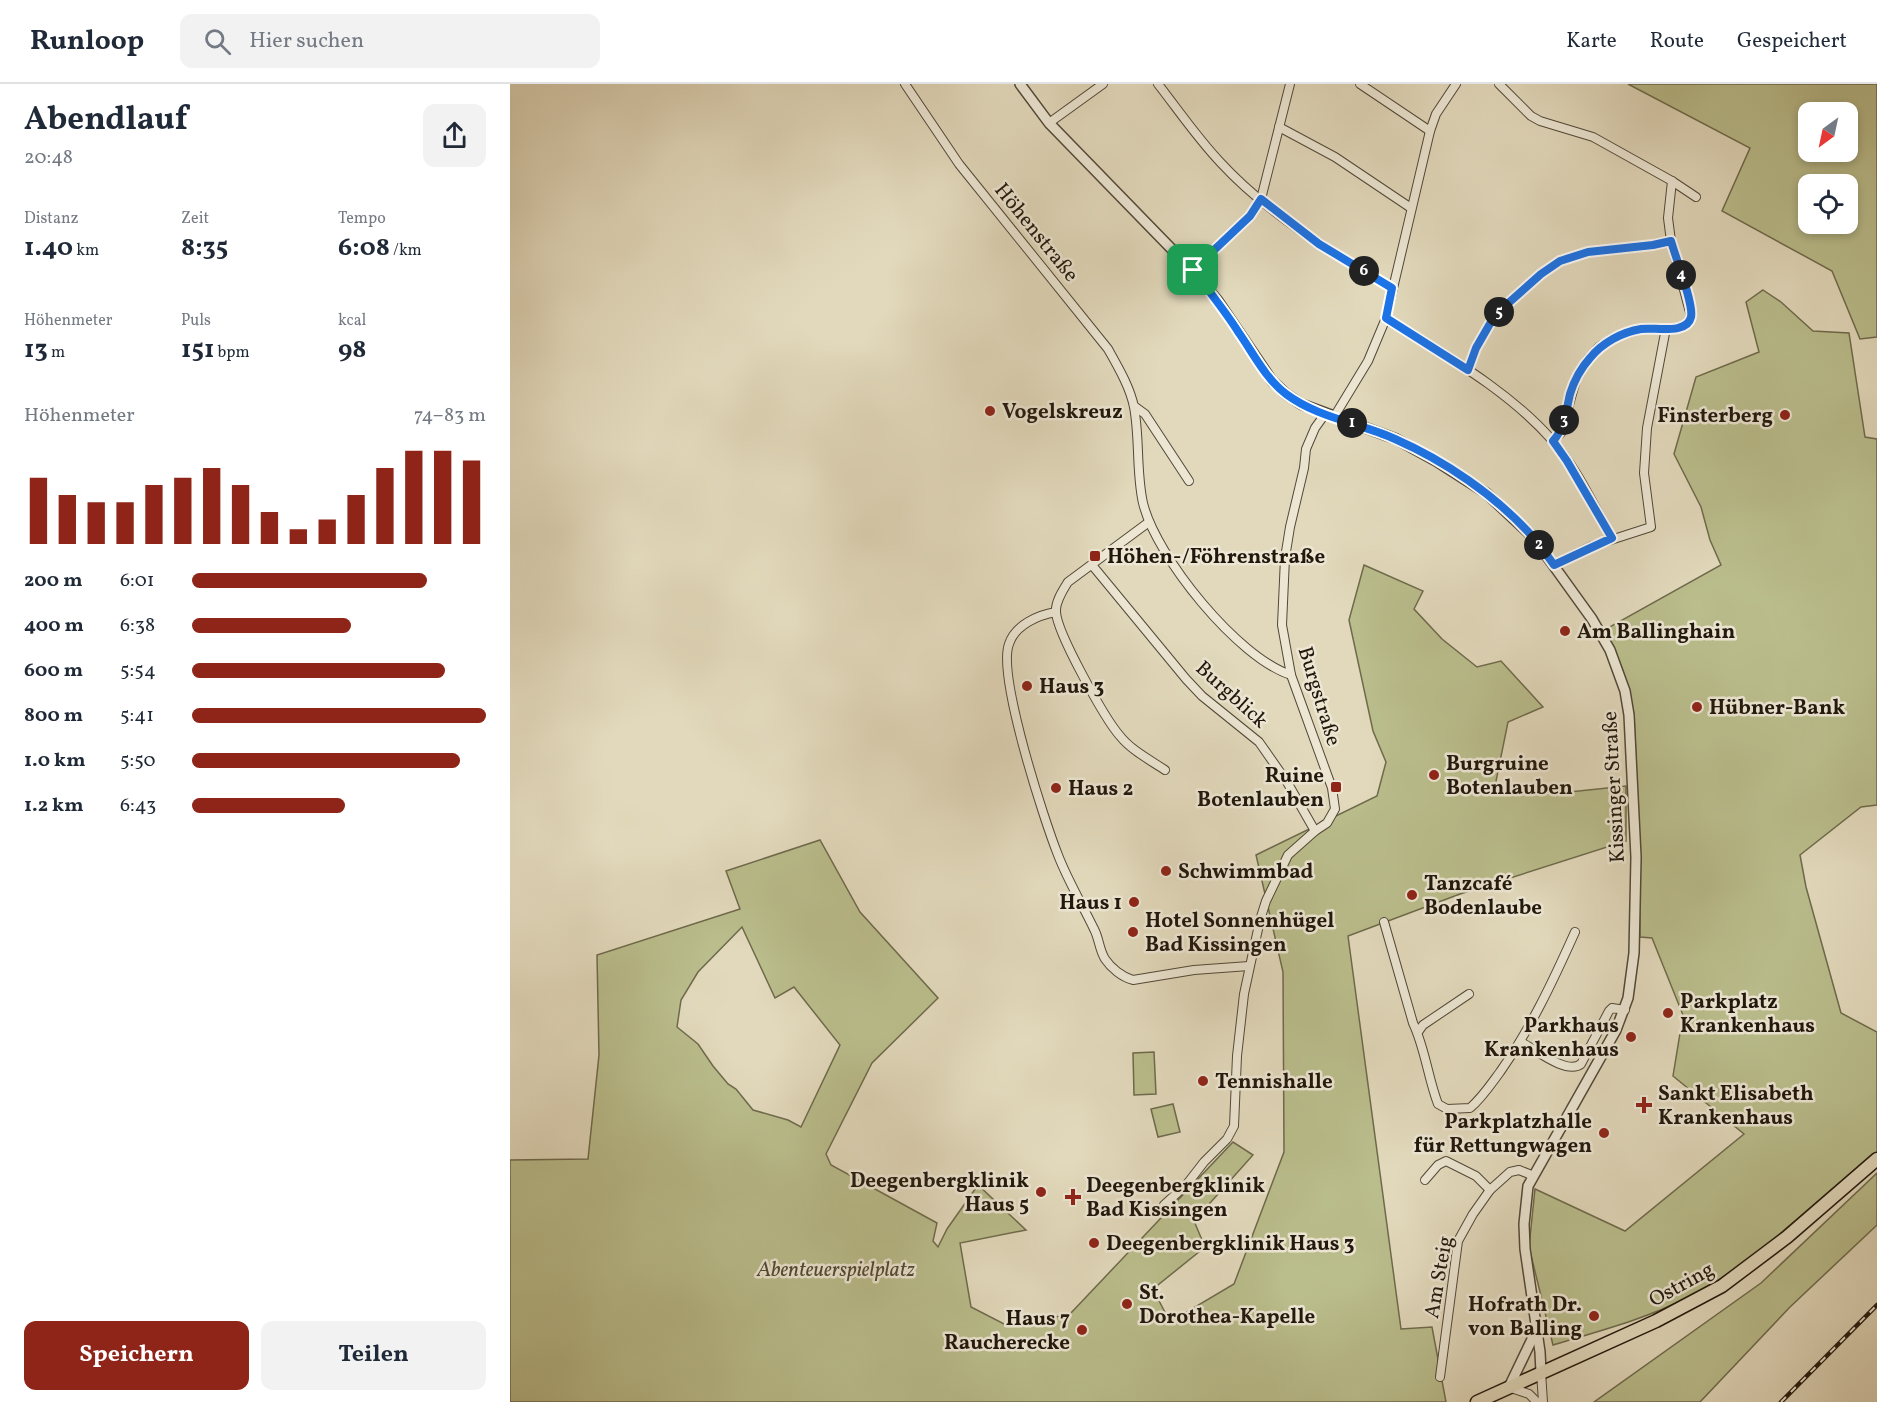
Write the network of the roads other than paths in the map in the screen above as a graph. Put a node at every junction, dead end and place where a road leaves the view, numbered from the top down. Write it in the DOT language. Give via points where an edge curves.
graph roads {
  1 [pos="905,84"];
  2 [pos="1020,84"];
  3 [pos="1102,84"];
  4 [pos="1158,84"];
  5 [pos="1360,84"];
  6 [pos="1456,84"];
  7 [pos="1499,84"];
  8 [pos="1287,85"];
  9 [pos="1049,123"];
  10 [pos="1280,127"];
  11 [pos="1430,131"];
  12 [pos="1672,181"];
  13 [pos="1696,197"];
  14 [pos="1261,199"];
  15 [pos="1411,208"];
  16 [pos="1671,241"];
  17 [pos="1193,270"];
  18 [pos="1392,288"];
  19 [pos="1386,318"];
  20 [pos="1666,328"];
  21 [pos="1468,370"];
  22 [pos="1134,406"];
  23 [pos="1330,416"];
  24 [pos="1553,441"];
  25 [pos="1189,481"];
  26 [pos="1149,522"];
  27 [pos="1612,538"];
  28 [pos="1092,565"];
  29 [pos="1554,565"];
  30 [pos="1056,612"];
  31 [pos="1292,675"];
  32 [pos="1165,770"];
  33 [pos="1315,831"];
  34 [pos="1384,922"];
  35 [pos="1575,932"];
  36 [pos="1249,966"];
  37 [pos="1469,994"];
  38 [pos="1625,1010"];
  39 [pos="1418,1032"];
  40 [pos="1521,1042"];
  41 [pos="1877,1159"];
  42 [pos="1532,1177"];
  43 [pos="1425,1180"];
  44 [pos="1490,1190"];
  45 [pos="1164,1206"];
  46 [pos="1536,1331"];
  47 [pos="1541,1372"];
  48 [pos="1440,1377"];
  49 [pos="1509,1387"];
  50 [pos="1477,1402"];
  51 [pos="1537,1402"];
  52 [pos="1543,1402"];
  1 -- 22 [label="street, Höhenstraße" via="959,164 1108,349"];
  2 -- 9 [label="street, Kissinger Straße"];
  3 -- 9 [label="street"];
  4 -- 14 [label="street" via="1221,164"];
  5 -- 11 [label="street"];
  6 -- 11 [label="street, Burgstraße"];
  7 -- 12 [label="street" via="1540,121 1593,137"];
  8 -- 10 [label="street"];
  9 -- 17 [label="street, Kissinger Straße"];
  10 -- 14 [label="street"];
  10 -- 15 [label="street" via="1335,157"];
  11 -- 15 [label="street, Burgstraße"];
  12 -- 13 [label="street"];
  12 -- 16 [label="street" via="1668,218"];
  14 -- 17 [label="street" via="1250,216"];
  14 -- 18 [label="street" via="1319,244"];
  15 -- 18 [label="street, Burgstraße"];
  16 -- 20 [label="street" via="1691,316 1680,328"];
  16 -- 21 [label="street" via="1588,252 1560,261 1495,315"];
  17 -- 23 [label="street, Kissinger Straße" via="1272,381 1301,404"];
  18 -- 19 [label="street, Burgstraße"];
  19 -- 21 [label="street"];
  19 -- 23 [label="street, Burgstraße" via="1368,361"];
  20 -- 24 [label="street" via="1640,329 1599,347 1575,380 1561,433"];
  20 -- 27 [label="street" via="1645,451 1645,490 1652,527"];
  21 -- 24 [label="street"];
  22 -- 25 [label="street, Höhenstraße" via="1145,414"];
  22 -- 26 [label="street, Höhenstraße" via="1143,504"];
  23 -- 29 [label="street, Kissinger Straße" via="1396,439 1471,483 1523,527"];
  23 -- 31 [label="street, Burgstraße" via="1315,428 1306,449 1285,558 1282,625"];
  24 -- 27 [label="street"];
  26 -- 28 [label="street"];
  26 -- 31 [label="street, Höhenstraße" via="1173,565 1211,615 1272,667"];
  27 -- 29 [label="street"];
  28 -- 30 [label="street" via="1068,582"];
  28 -- 33 [label="street, Burgblick" via="1202,696 1259,742"];
  29 -- 38 [label="street, Kissinger Straße" via="1603,636 1625,691 1629,715 1636,858 1635,940"];
  30 -- 32 [label="street" via="1090,690 1120,737"];
  30 -- 36 [label="street" via="1016,631 1008,649 1010,685 1028,760 1058,854 1096,931 1101,952 1124,978 1133,980"];
  31 -- 33 [label="street, Burgstraße" via="1335,801 1333,815"];
  33 -- 36 [label="street, Burgstraße" via="1288,855 1266,901"];
  34 -- 39 [label="street"];
  35 -- 40 [label="street"];
  36 -- 45 [label="street, Burgstraße" via="1234,1126 1231,1134"];
  37 -- 39 [label="street"];
  38 -- 40 [label="street" via="1609,1011 1576,1068 1560,1065"];
  38 -- 42 [label="street, Kissinger Straße"];
  39 -- 40 [label="street" via="1438,1104 1448,1109 1470,1108 1475,1104"];
  41 -- 47 [label="main road, Ostring" via="1787,1237 1722,1286 1656,1321"];
  42 -- 44 [label="street, Am Steig" via="1518,1170 1510,1172"];
  42 -- 46 [label="street, Kissinger Straße" via="1524,1224"];
  43 -- 44 [label="street" via="1446,1161 1476,1176"];
  44 -- 48 [label="street, Am Steig" via="1458,1241"];
  46 -- 47 [label="street, Kissinger Straße"];
  46 -- 49 [label="street"];
  47 -- 49 [label="main road, Ostring"];
  47 -- 52 [label="street"];
  49 -- 50 [label="main road, Ostring"];
  49 -- 51 [label="street" via="1529,1394"];
}
